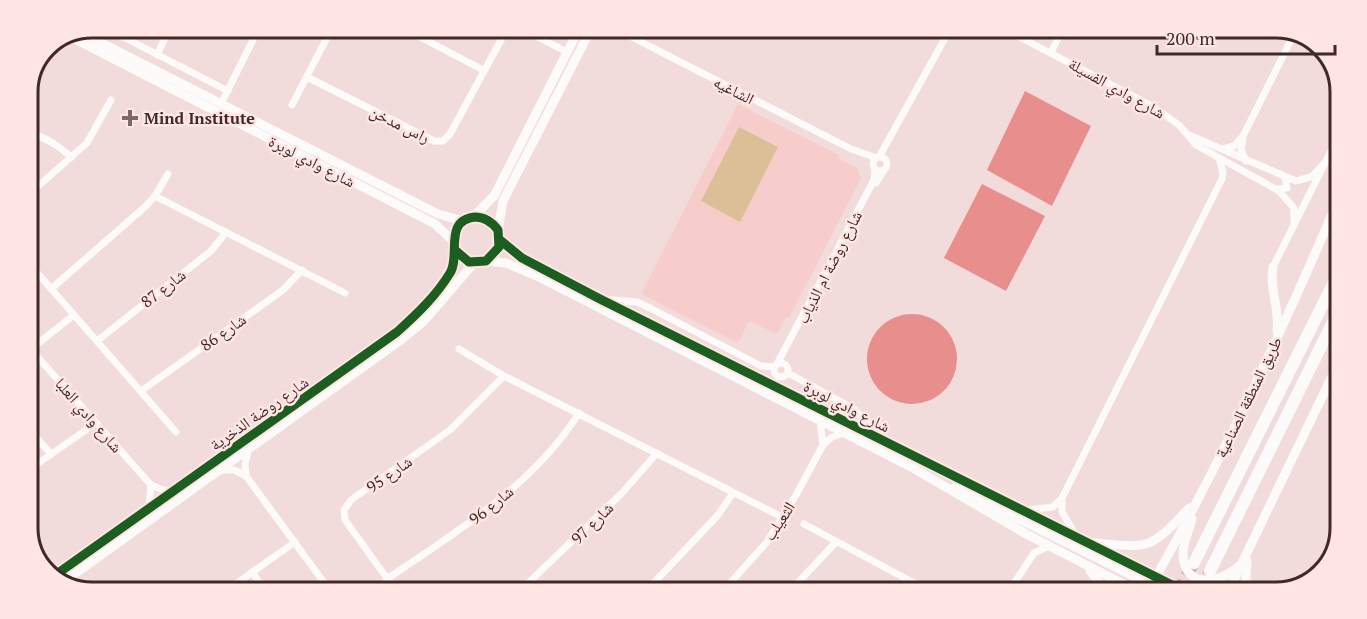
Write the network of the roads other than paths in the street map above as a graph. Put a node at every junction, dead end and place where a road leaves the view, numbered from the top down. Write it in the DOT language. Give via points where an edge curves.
graph roads {
  1 [pos="92,38"];
  2 [pos="125,38"];
  3 [pos="165,38"];
  4 [pos="254,38"];
  5 [pos="327,38"];
  6 [pos="422,38"];
  7 [pos="502,38"];
  8 [pos="540,38"];
  9 [pos="574,38"];
  10 [pos="588,38"];
  11 [pos="634,38"];
  12 [pos="945,38"];
  13 [pos="1022,38"];
  14 [pos="1058,38"];
  15 [pos="77,40"];
  16 [pos="1291,40"];
  17 [pos="567,52"];
  18 [pos="1051,52"];
  19 [pos="157,55"];
  20 [pos="483,70"];
  21 [pos="307,77"];
  22 [pos="228,90"];
  23 [pos="111,99"];
  24 [pos="221,104"];
  25 [pos="292,105"];
  26 [pos="897,128"];
  27 [pos="1189,135"];
  28 [pos="38,136"];
  29 [pos="1243,136"];
  30 [pos="853,149"];
  31 [pos="1222,149"];
  32 [pos="1329,155"];
  33 [pos="72,157"];
  34 [pos="878,158"];
  35 [pos="1219,158"];
  36 [pos="1246,161"];
  37 [pos="886,162"];
  38 [pos="1326,162"];
  39 [pos="877,168"];
  40 [pos="1239,169"];
  41 [pos="168,174"];
  42 [pos="1285,178"];
  43 [pos="1222,179"];
  44 [pos="38,186"];
  45 [pos="1276,189"];
  46 [pos="155,196"];
  47 [pos="473,217"];
  48 [pos="464,221"];
  49 [pos="1329,222"];
  50 [pos="1294,226"];
  51 [pos="226,232"];
  52 [pos="499,235"];
  53 [pos="455,247"];
  54 [pos="486,261"];
  55 [pos="474,263"];
  56 [pos="1273,267"];
  57 [pos="302,270"];
  58 [pos="38,274"];
  59 [pos="1329,285"];
  60 [pos="51,289"];
  61 [pos="1329,290"];
  62 [pos="345,292"];
  63 [pos="600,298"];
  64 [pos="1317,314"];
  65 [pos="74,315"];
  66 [pos="1330,329"];
  67 [pos="1276,339"];
  68 [pos="38,341"];
  69 [pos="97,341"];
  70 [pos="459,349"];
  71 [pos="38,357"];
  72 [pos="779,365"];
  73 [pos="788,373"];
  74 [pos="504,376"];
  75 [pos="1330,382"];
  76 [pos="141,391"];
  77 [pos="579,413"];
  78 [pos="820,421"];
  79 [pos="96,423"];
  80 [pos="176,432"];
  81 [pos="844,434"];
  82 [pos="38,439"];
  83 [pos="823,445"];
  84 [pos="248,452"];
  85 [pos="657,453"];
  86 [pos="51,454"];
  87 [pos="921,459"];
  88 [pos="38,463"];
  89 [pos="913,468"];
  90 [pos="221,470"];
  91 [pos="246,476"];
  92 [pos="151,486"];
  93 [pos="176,490"];
  94 [pos="733,493"];
  95 [pos="1062,498"];
  96 [pos="1197,500"];
  97 [pos="149,508"];
  98 [pos="1028,510"];
  99 [pos="782,518"];
  100 [pos="804,524"];
  101 [pos="1075,534"];
  102 [pos="1028,535"];
  103 [pos="295,542"];
  104 [pos="836,542"];
  105 [pos="1090,542"];
  106 [pos="1049,546"];
  107 [pos="1248,555"];
  108 [pos="1029,560"];
  109 [pos="1194,563"];
  110 [pos="1084,566"];
  111 [pos="61,571"];
  112 [pos="1210,571"];
  113 [pos="252,572"];
  114 [pos="71,577"];
  115 [pos="387,579"];
  116 [pos="238,582"];
  117 [pos="259,582"];
  118 [pos="324,582"];
  119 [pos="389,582"];
  120 [pos="530,582"];
  121 [pos="655,582"];
  122 [pos="731,582"];
  123 [pos="798,582"];
  124 [pos="912,582"];
  125 [pos="1015,582"];
  126 [pos="1098,582"];
  127 [pos="1118,582"];
  128 [pos="1143,582"];
  129 [pos="1146,582"];
  130 [pos="1156,582"];
  131 [pos="1233,582"];
  132 [pos="1246,582"];
  1 -- 24 [label="street, شارع وادي لوبرة"];
  2 -- 19 [label="street"];
  3 -- 19 [label="street"];
  4 -- 22 [label="street"];
  5 -- 21 [label="street"];
  6 -- 20 [label="street"];
  7 -- 20 [label="street, راس مدخن"];
  8 -- 17 [label="street"];
  9 -- 17 [label="street"];
  10 -- 52 [label="street" via="503,201"];
  11 -- 30 [label="street, الشاغيه"];
  12 -- 26 [label="street"];
  13 -- 18 [label="street, شارع وادي الفسيلة"];
  14 -- 18 [label="street"];
  15 -- 53 [label="street, شارع وادي لوبرة" via="435,224"];
  16 -- 29 [label="street"];
  17 -- 47 [label="street" via="494,196"];
  18 -- 27 [label="street, شارع وادي الفسيلة" via="1152,106"];
  19 -- 22 [label="street"];
  20 -- 21 [label="street, راس مدخن" via="450,134 438,142"];
  21 -- 25 [label="street"];
  22 -- 24 [label="street"];
  23 -- 33 [label="street" via="87,143"];
  24 -- 48 [label="street, شارع وادي لوبرة" via="438,214"];
  26 -- 34 [label="street"];
  26 -- 37 [label="street"];
  27 -- 31 [label="street, شارع وادي الفسيلة"];
  27 -- 35 [label="street, شارع وادي الفسيلة" via="1196,145"];
  28 -- 33 [label="street"];
  29 -- 31 [label="street" via="1234,146"];
  29 -- 36 [label="street" via="1241,150"];
  30 -- 34 [label="street, الشاغيه"];
  30 -- 39 [label="street, الشاغيه"];
  31 -- 36 [label="street, شارع وادي الفسيلة"];
  32 -- 38 [label="street"];
  33 -- 44 [label="street"];
  34 -- 37 [label="street, الشاغيه"];
  34 -- 39 [label="street"];
  35 -- 40 [label="street, شارع وادي الفسيلة"];
  35 -- 43 [label="street"];
  36 -- 42 [label="street, شارع وادي الفسيلة"];
  37 -- 39 [label="street"];
  38 -- 42 [label="street" via="1308,178"];
  38 -- 50 [label="street"];
  39 -- 72 [label="street, شارع روضة ام الذياب"];
  40 -- 43 [label="street"];
  40 -- 45 [label="street, شارع وادي الفسيلة"];
  41 -- 46 [label="street"];
  42 -- 45 [label="street" via="1287,188"];
  43 -- 95 [label="street"];
  45 -- 50 [label="street, شارع وادي الفسيلة" via="1294,208"];
  46 -- 51 [label="street"];
  46 -- 60 [label="street"];
  47 -- 48 [label="street"];
  47 -- 52 [label="street" via="490,221"];
  48 -- 53 [label="street" via="456,230"];
  49 -- 67 [label="street, طريق المنطقة الصناعية"];
  50 -- 56 [label="street"];
  51 -- 57 [label="street"];
  51 -- 69 [label="street, شارع 87" via="211,251"];
  52 -- 54 [label="street" via="496,253"];
  52 -- 63 [label="street, شارع وادي لوبرة" via="522,258"];
  53 -- 55 [label="street" via="464,260"];
  53 -- 93 [label="street, شارع روضة الذخرية" via="453,269 443,284 397,332"];
  54 -- 55 [label="street"];
  54 -- 78 [label="street, شارع وادي لوبرة" via="517,267"];
  55 -- 84 [label="street, شارع روضة الذخرية" via="423,322"];
  56 -- 67 [label="street" via="1279,317"];
  57 -- 62 [label="street"];
  57 -- 76 [label="street, شارع 86" via="283,290"];
  58 -- 60 [label="street"];
  59 -- 64 [label="highway"];
  60 -- 65 [label="street"];
  61 -- 64 [label="highway, طريق المنطقة الصناعية"];
  63 -- 72 [label="street" via="637,302 761,366"];
  63 -- 87 [label="street, شارع وادي لوبرة"];
  64 -- 109 [label="highway, طريق المنطقة الصناعية"];
  65 -- 68 [label="street"];
  65 -- 69 [label="street"];
  66 -- 112 [label="highway"];
  67 -- 96 [label="street, طريق المنطقة الصناعية"];
  69 -- 76 [label="street"];
  70 -- 74 [label="street"];
  71 -- 79 [label="street, شارع وادي العلبا"];
  72 -- 73 [label="street"];
  72 -- 73 [label="street" via="778,376"];
  73 -- 87 [label="street" via="854,409 880,437"];
  74 -- 77 [label="street"];
  74 -- 115 [label="street, شارع 95" via="450,430 346,505 345,520"];
  75 -- 107 [label="street"];
  76 -- 80 [label="street"];
  77 -- 85 [label="street"];
  77 -- 115 [label="street, شارع 96" via="549,453 522,479 464,526"];
  78 -- 81 [label="street, شارع وادي لوبرة"];
  78 -- 83 [label="street"];
  79 -- 86 [label="street"];
  79 -- 92 [label="street, شارع وادي العلبا"];
  81 -- 83 [label="street"];
  81 -- 89 [label="street, شارع وادي لوبرة"];
  82 -- 86 [label="street"];
  83 -- 99 [label="street, الثعيلب"];
  84 -- 90 [label="street, شارع روضة الذخرية"];
  84 -- 91 [label="street"];
  85 -- 94 [label="street"];
  85 -- 120 [label="street, شارع 97" via="586,530"];
  86 -- 88 [label="street"];
  87 -- 98 [label="street, شارع وادي لوبرة"];
  89 -- 102 [label="street, شارع وادي لوبرة"];
  89 -- 128 [label="street"];
  90 -- 91 [label="street" via="234,470"];
  90 -- 114 [label="street, شارع روضة الذخرية"];
  91 -- 103 [label="street"];
  92 -- 93 [label="street"];
  92 -- 97 [label="street"];
  93 -- 97 [label="street, شارع روضة الذخرية"];
  94 -- 99 [label="street"];
  94 -- 121 [label="street" via="718,515"];
  95 -- 98 [label="street" via="1053,507"];
  95 -- 101 [label="street" via="1062,512"];
  96 -- 105 [label="street" via="1168,530 1143,546 1125,548"];
  96 -- 107 [label="street" via="1183,554 1192,573 1208,581 1221,579"];
  96 -- 130 [label="street, طريق المنطقة الصناعية"];
  97 -- 111 [label="street, شارع روضة الذخرية"];
  98 -- 101 [label="street, شارع وادي لوبرة"];
  99 -- 122 [label="street, الثعيلب" via="767,542"];
  100 -- 104 [label="street"];
  101 -- 105 [label="street, شارع وادي لوبرة"];
  102 -- 106 [label="street, شارع وادي لوبرة"];
  102 -- 108 [label="street" via="1032,545"];
  103 -- 113 [label="street"];
  103 -- 118 [label="street"];
  104 -- 123 [label="street"];
  104 -- 124 [label="street"];
  105 -- 129 [label="street, شارع وادي لوبرة"];
  106 -- 108 [label="street" via="1039,549"];
  106 -- 110 [label="street, شارع وادي لوبرة"];
  107 -- 131 [label="street"];
  107 -- 132 [label="street"];
  108 -- 125 [label="street"];
  110 -- 126 [label="street"];
  110 -- 127 [label="street, شارع وادي لوبرة"];
  113 -- 116 [label="street"];
  113 -- 117 [label="street"];
  115 -- 119 [label="street, شارع 95"];
}
